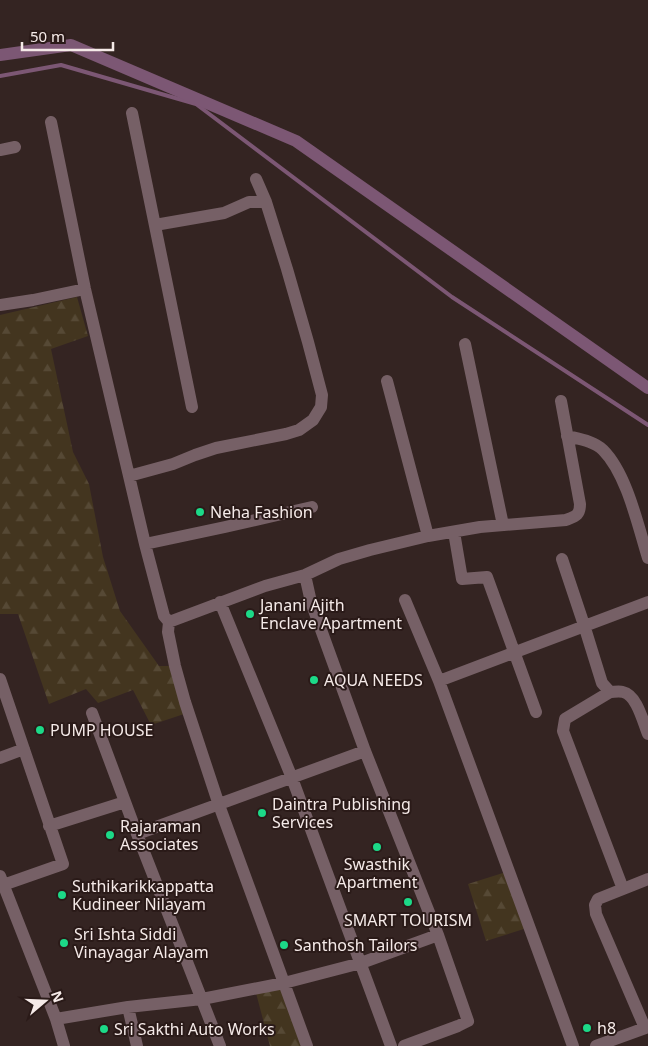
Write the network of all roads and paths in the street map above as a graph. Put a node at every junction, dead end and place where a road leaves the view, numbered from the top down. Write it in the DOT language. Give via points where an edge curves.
graph roads {
  1 [pos="132,113"];
  2 [pos="51,122"];
  3 [pos="15,147"];
  4 [pos="0,150"];
  5 [pos="256,179"];
  6 [pos="266,202"];
  7 [pos="155,225"];
  8 [pos="85,289"];
  9 [pos="0,305"];
  10 [pos="465,344"];
  11 [pos="387,381"];
  12 [pos="561,401"];
  13 [pos="192,407"];
  14 [pos="567,436"];
  15 [pos="129,476"];
  16 [pos="312,507"];
  17 [pos="503,525"];
  18 [pos="454,532"];
  19 [pos="428,536"];
  20 [pos="144,544"];
  21 [pos="648,558"];
  22 [pos="562,560"];
  23 [pos="305,576"];
  24 [pos="405,600"];
  25 [pos="220,602"];
  26 [pos="648,602"];
  27 [pos="169,622"];
  28 [pos="584,626"];
  29 [pos="514,652"];
  30 [pos="0,679"];
  31 [pos="439,681"];
  32 [pos="610,692"];
  33 [pos="536,712"];
  34 [pos="92,713"];
  35 [pos="648,734"];
  36 [pos="24,749"];
  37 [pos="365,751"];
  38 [pos="0,758"];
  39 [pos="292,778"];
  40 [pos="125,802"];
  41 [pos="219,805"];
  42 [pos="49,826"];
  43 [pos="137,834"];
  44 [pos="648,879"];
  45 [pos="1,882"];
  46 [pos="623,889"];
  47 [pos="438,935"];
  48 [pos="361,963"];
  49 [pos="284,983"];
  50 [pos="202,998"];
  51 [pos="128,1008"];
  52 [pos="56,1019"];
  53 [pos="646,1028"];
  54 [pos="64,1046"];
  55 [pos="137,1046"];
  56 [pos="220,1046"];
  57 [pos="307,1046"];
  58 [pos="391,1046"];
  59 [pos="404,1046"];
  60 [pos="573,1046"];
  61 [pos="596,1046"];
  1 -- 7 [label="street"];
  2 -- 8 [label="street"];
  3 -- 4 [label="street"];
  5 -- 6 [label="street"];
  6 -- 7 [label="street" via="249,202 224,213"];
  6 -- 15 [label="street" via="308,342 322,395 321,407 313,420 300,430 216,448"];
  7 -- 13 [label="street"];
  8 -- 9 [label="street"];
  8 -- 15 [label="street"];
  10 -- 17 [label="street"];
  11 -- 19 [label="street"];
  12 -- 14 [label="street"];
  14 -- 17 [label="street" via="580,511 566,520"];
  14 -- 21 [label="street" via="603,449 618,470"];
  15 -- 20 [label="street"];
  16 -- 20 [label="street"];
  17 -- 18 [label="street"];
  18 -- 19 [label="street"];
  18 -- 29 [label="street" via="462,579 487,577"];
  19 -- 23 [label="street" via="339,559"];
  20 -- 27 [label="street" via="164,616"];
  22 -- 28 [label="street"];
  23 -- 25 [label="street"];
  23 -- 37 [label="street" via="311,602"];
  24 -- 31 [label="street"];
  25 -- 27 [label="street"];
  25 -- 39 [label="street"];
  26 -- 28 [label="street"];
  27 -- 41 [label="street" via="168,632 184,702"];
  28 -- 29 [label="street"];
  28 -- 32 [label="street" via="602,683"];
  29 -- 31 [label="street"];
  29 -- 33 [label="street"];
  30 -- 36 [label="street"];
  31 -- 60 [label="street"];
  32 -- 35 [label="street" via="624,692 631,697"];
  32 -- 46 [label="street" via="565,719 563,731"];
  34 -- 40 [label="street"];
  36 -- 38 [label="street"];
  36 -- 42 [label="street"];
  37 -- 39 [label="street"];
  37 -- 47 [label="street"];
  39 -- 41 [label="street"];
  39 -- 48 [label="street"];
  40 -- 42 [label="street"];
  40 -- 43 [label="street"];
  41 -- 43 [label="street"];
  41 -- 49 [label="street"];
  42 -- 45 [label="street" via="63,864"];
  43 -- 50 [label="street"];
  44 -- 46 [label="street"];
  45 -- 52 [label="street"];
  46 -- 53 [label="street" via="598,899 596,914"];
  47 -- 48 [label="street"];
  47 -- 59 [label="street" via="468,1021"];
  48 -- 49 [label="street"];
  48 -- 58 [label="street"];
  49 -- 50 [label="street"];
  49 -- 57 [label="street"];
  50 -- 51 [label="street"];
  50 -- 56 [label="street"];
  51 -- 52 [label="street"];
  51 -- 55 [label="street"];
  52 -- 54 [label="street"];
  53 -- 61 [label="street"];
}
